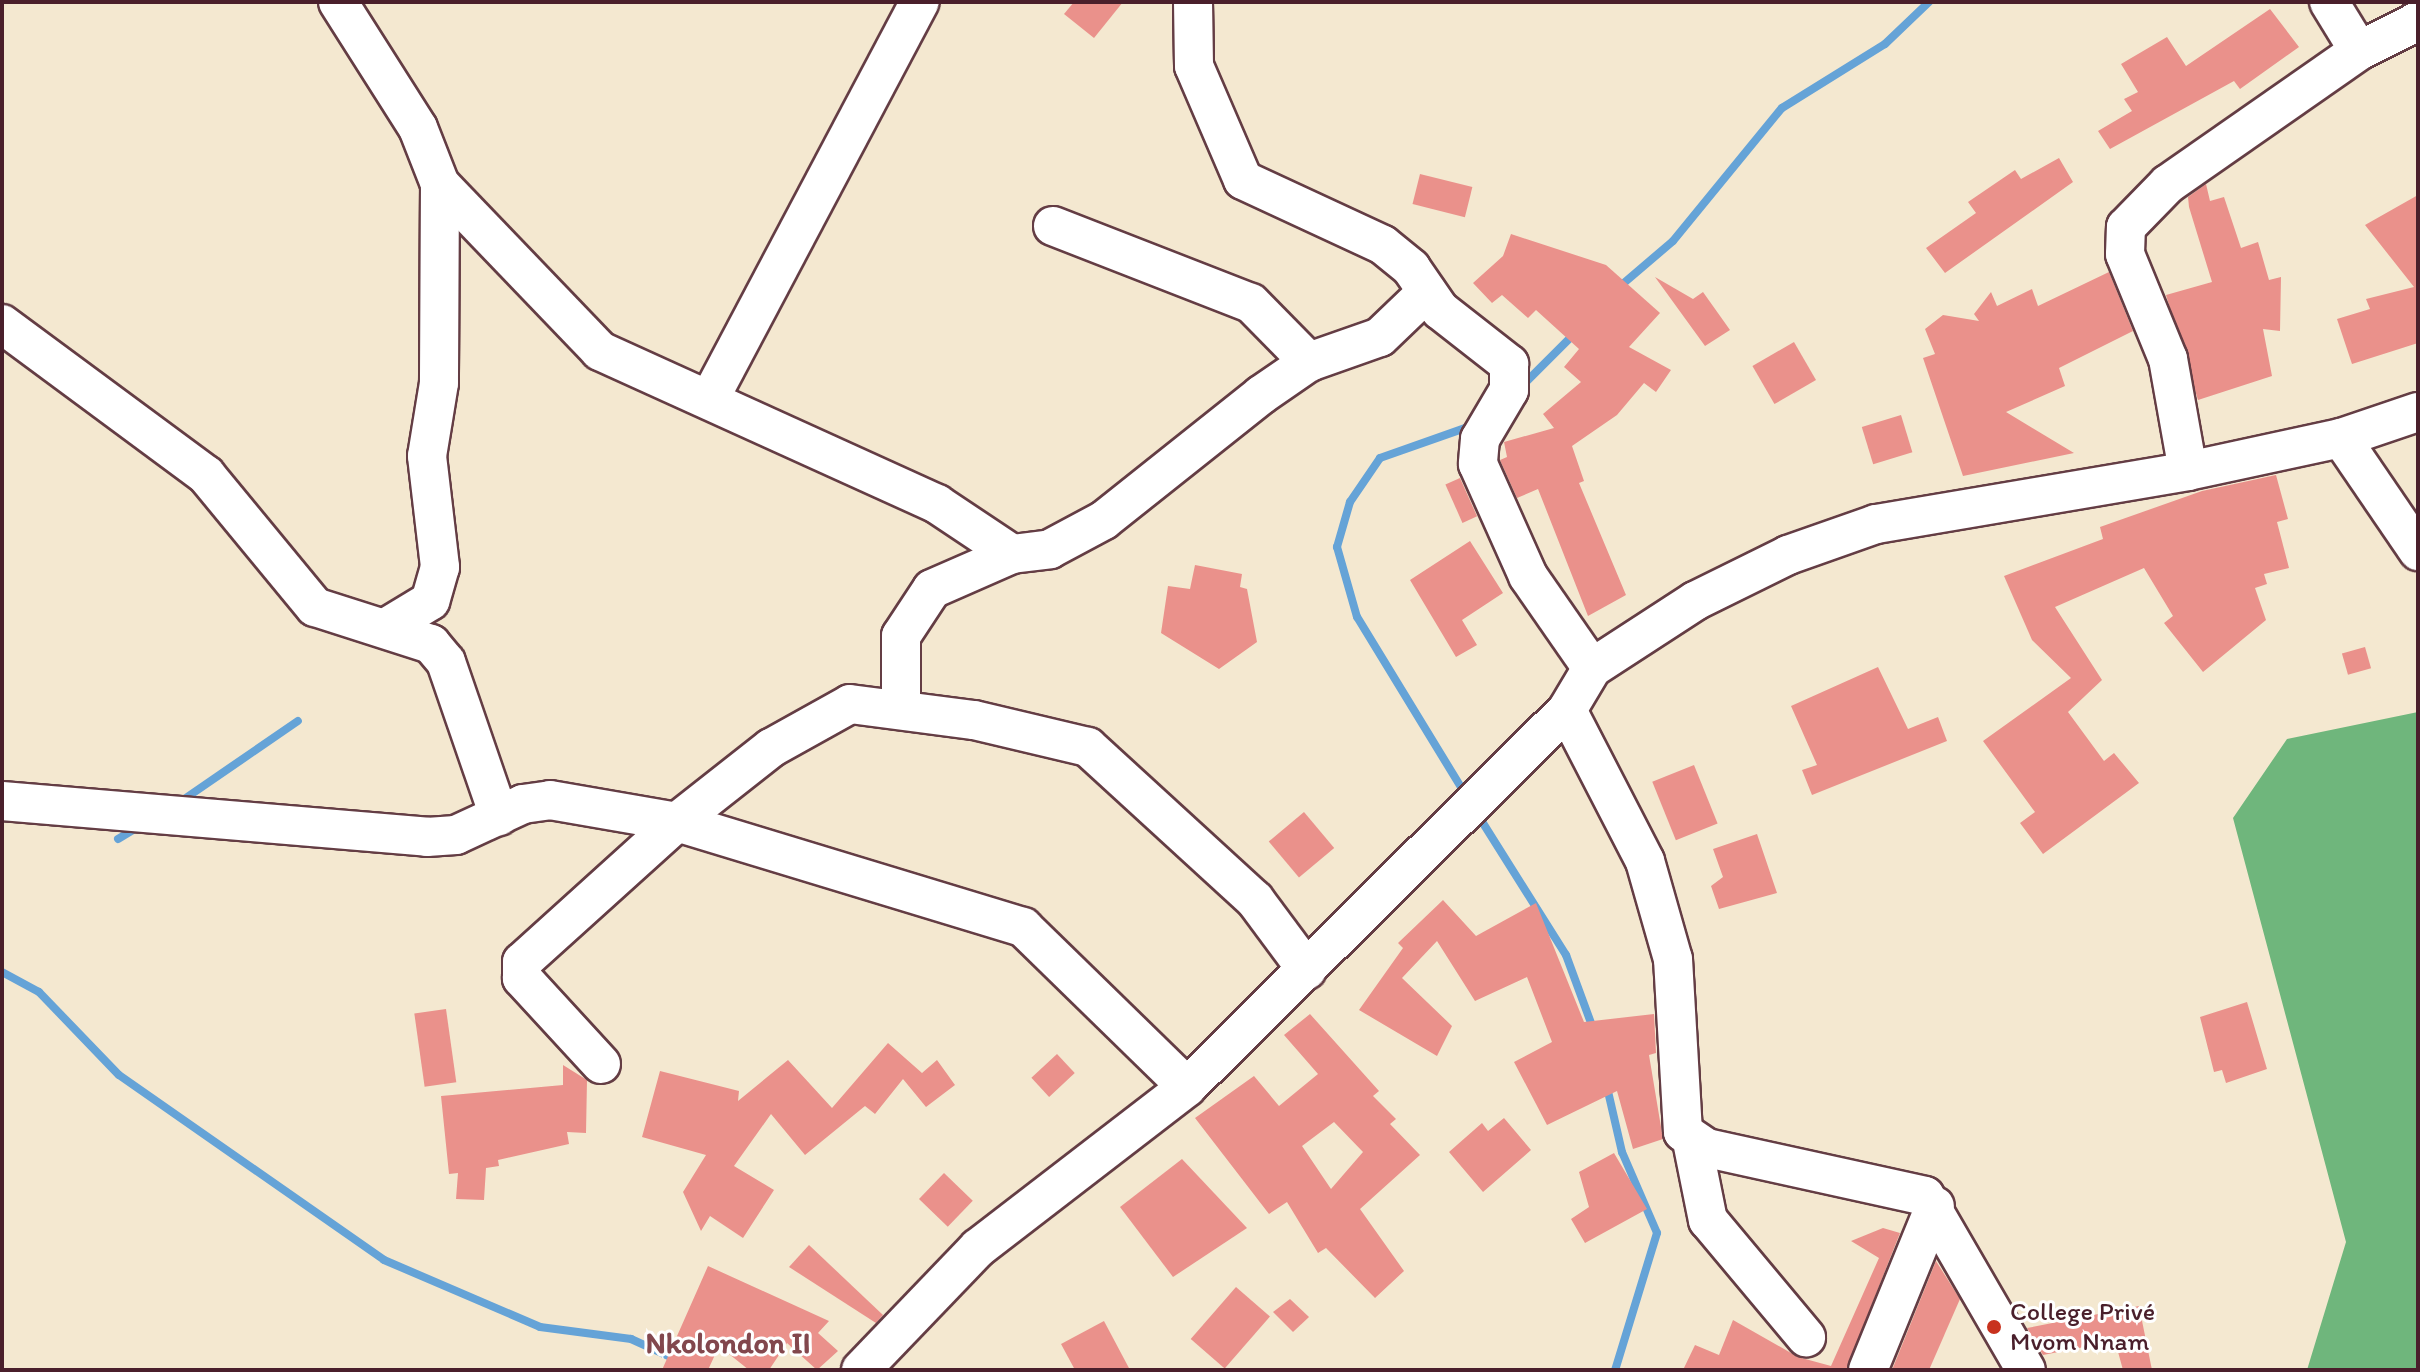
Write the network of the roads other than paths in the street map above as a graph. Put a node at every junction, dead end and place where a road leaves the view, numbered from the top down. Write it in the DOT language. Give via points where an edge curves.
graph roads {
  1 [pos="338,2"];
  2 [pos="920,2"];
  3 [pos="1193,2"];
  4 [pos="2329,2"];
  5 [pos="2418,21"];
  6 [pos="2359,51"];
  7 [pos="440,184"];
  8 [pos="1053,226"];
  9 [pos="1427,292"];
  10 [pos="2,324"];
  11 [pos="1309,362"];
  12 [pos="711,396"];
  13 [pos="2418,412"];
  14 [pos="2341,438"];
  15 [pos="2188,471"];
  16 [pos="2418,551"];
  17 [pos="1012,554"];
  18 [pos="387,627"];
  19 [pos="1592,668"];
  20 [pos="901,708"];
  21 [pos="1567,710"];
  22 [pos="2,801"];
  23 [pos="499,816"];
  24 [pos="677,822"];
  25 [pos="1307,970"];
  26 [pos="601,1064"];
  27 [pos="1187,1087"];
  28 [pos="1692,1141"];
  29 [pos="1935,1206"];
  30 [pos="1806,1337"];
  31 [pos="861,1370"];
  32 [pos="1868,1370"];
  33 [pos="2026,1370"];
  1 -- 7 [label="street" via="418,128"];
  2 -- 12 [label="street"];
  3 -- 9 [label="street" via="1194,66 1243,180 1383,245"];
  4 -- 6 [label="street"];
  5 -- 6 [label="street"];
  6 -- 15 [label="street" via="2168,184 2126,227 2125,254 2168,359"];
  7 -- 12 [label="street" via="600,351"];
  7 -- 18 [label="street" via="439,383 427,456 440,567 430,601"];
  8 -- 11 [label="street" via="1251,303"];
  9 -- 11 [label="street" via="1380,337"];
  9 -- 19 [label="street" via="1509,364 1509,390 1480,439 1478,464 1528,576"];
  10 -- 18 [label="street" via="206,475 315,607"];
  11 -- 17 [label="street" via="1104,520 1050,549"];
  12 -- 17 [label="street" via="937,504"];
  13 -- 14 [label="street"];
  14 -- 15 [label="street"];
  14 -- 16 [label="street"];
  15 -- 19 [label="street" via="1876,524 1788,555 1695,601"];
  17 -- 20 [label="street" via="932,589 918,603 901,636"];
  18 -- 23 [label="street" via="431,644 446,662"];
  19 -- 21 [label="street"];
  20 -- 24 [label="street" via="850,704 816,719"];
  20 -- 25 [label="street" via="1088,747 1255,900"];
  21 -- 25 [label="street"];
  21 -- 28 [label="street" via="1645,861 1673,959 1681,1116"];
  22 -- 23 [label="street" via="427,837 456,835"];
  23 -- 24 [label="street" via="550,800"];
  24 -- 26 [label="street" via="522,962 522,978"];
  24 -- 27 [label="street" via="1023,927"];
  25 -- 27 [label="street"];
  27 -- 31 [label="street" via="978,1248"];
  28 -- 29 [label="street" via="1910,1190"];
  28 -- 30 [label="street" via="1708,1220"];
  29 -- 32 [label="street"];
  29 -- 33 [label="street"];
}
